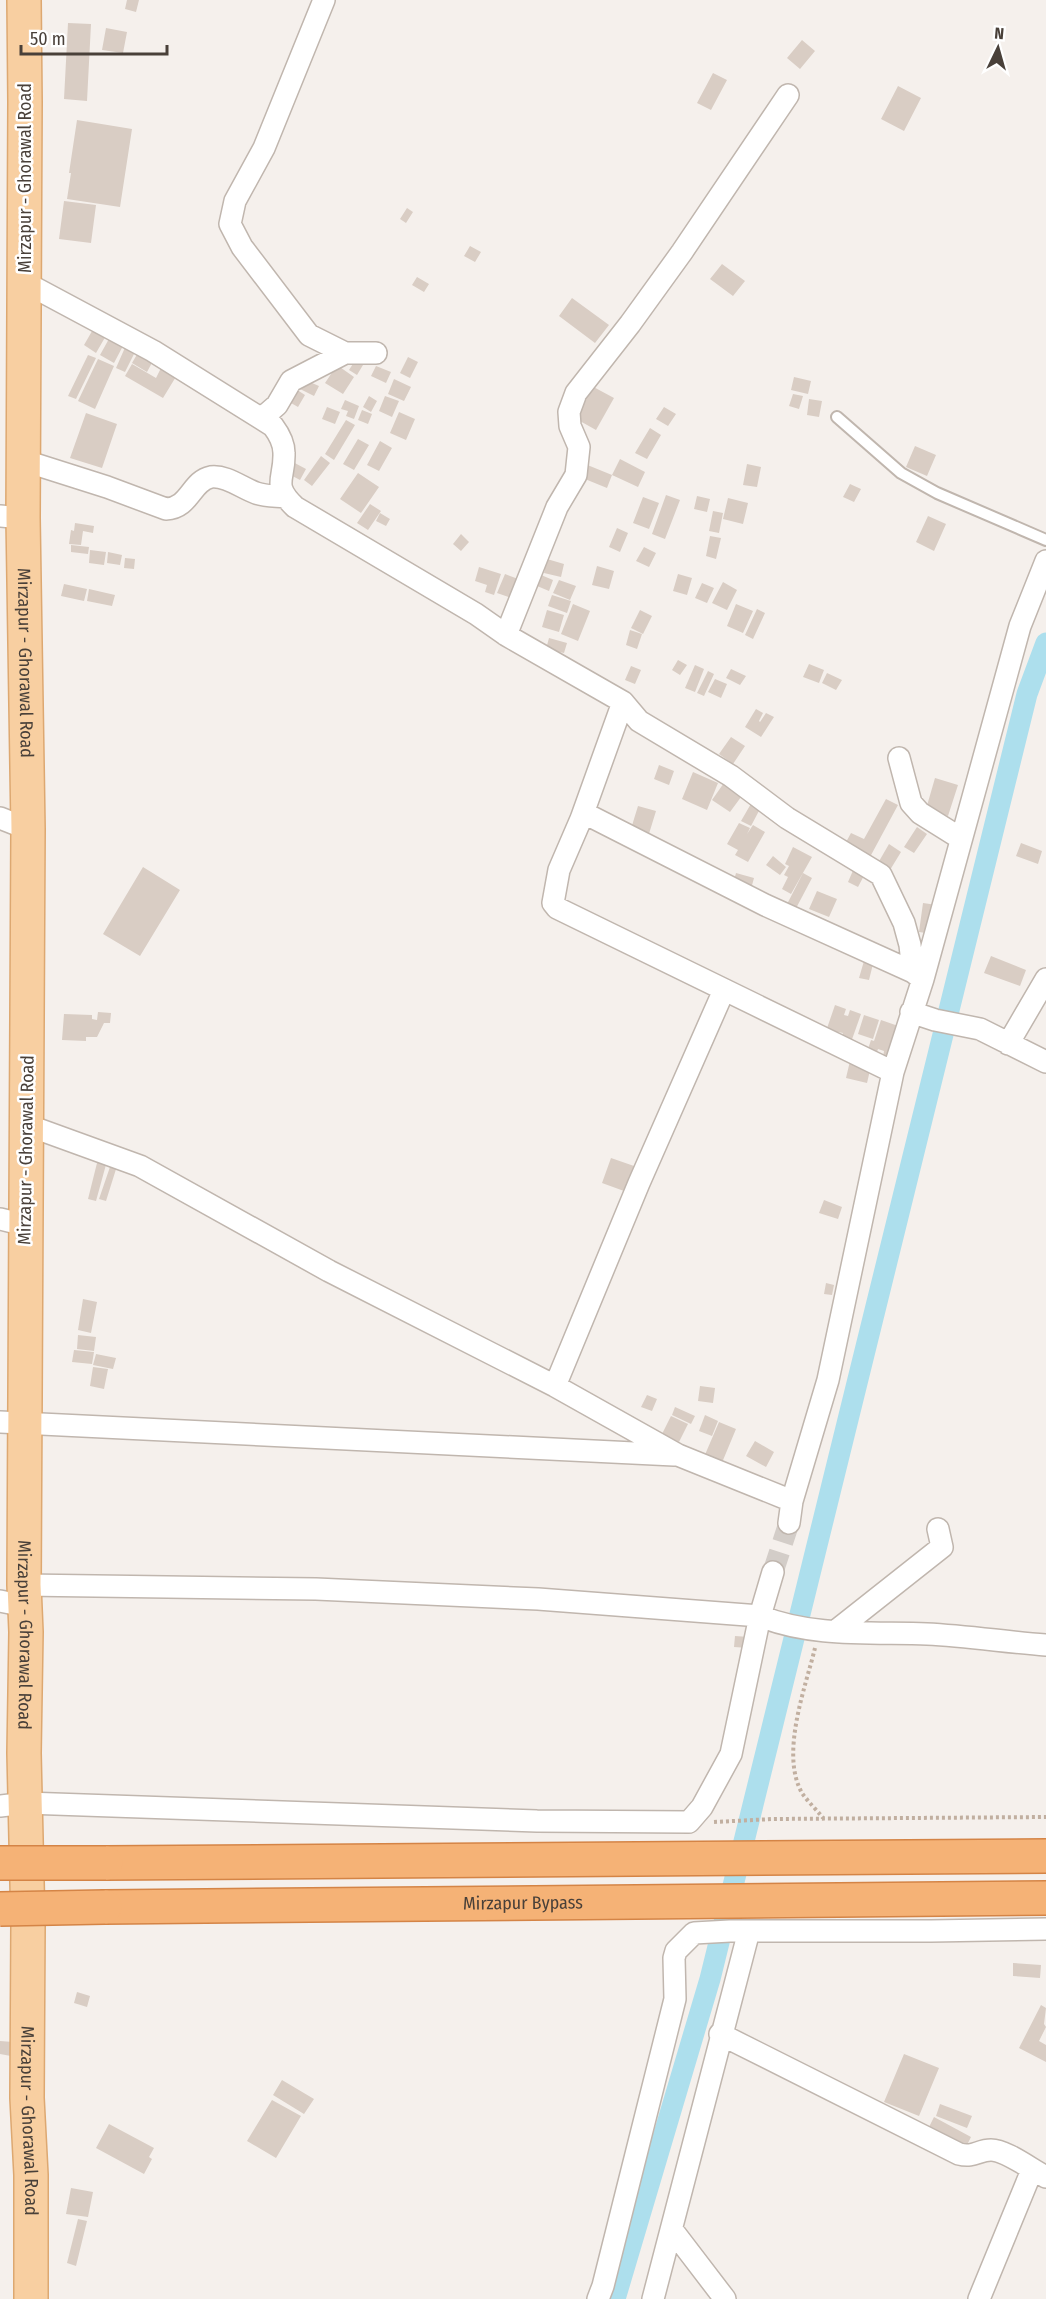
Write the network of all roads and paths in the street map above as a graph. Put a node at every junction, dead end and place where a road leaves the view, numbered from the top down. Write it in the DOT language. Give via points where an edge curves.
graph roads {
  1 [pos="24,0"];
  2 [pos="324,0"];
  3 [pos="788,95"];
  4 [pos="24,282"];
  5 [pos="345,353"];
  6 [pos="376,353"];
  7 [pos="837,417"];
  8 [pos="262,418"];
  9 [pos="22,460"];
  10 [pos="284,497"];
  11 [pos="11,517"];
  12 [pos="1046,540"];
  13 [pos="1046,561"];
  14 [pos="506,635"];
  15 [pos="623,702"];
  16 [pos="898,758"];
  17 [pos="584,813"];
  18 [pos="14,824"];
  19 [pos="960,838"];
  20 [pos="918,976"];
  21 [pos="1046,978"];
  22 [pos="724,990"];
  23 [pos="911,1012"];
  24 [pos="1008,1044"];
  25 [pos="1046,1062"];
  26 [pos="893,1072"];
  27 [pos="27,1125"];
  28 [pos="13,1222"];
  29 [pos="555,1386"];
  30 [pos="13,1422"];
  31 [pos="678,1455"];
  32 [pos="792,1501"];
  33 [pos="789,1523"];
  34 [pos="938,1529"];
  35 [pos="773,1572"];
  36 [pos="16,1597"];
  37 [pos="760,1616"];
  38 [pos="822,1630"];
  39 [pos="1046,1645"];
  40 [pos="13,1804"];
  41 [pos="1046,1817"];
  42 [pos="824,1819"];
  43 [pos="733,1821"];
  44 [pos="1046,1856"];
  45 [pos="0,1863"];
  46 [pos="1046,1898"];
  47 [pos="0,1909"];
  48 [pos="1046,1929"];
  49 [pos="739,1931"];
  50 [pos="720,2034"];
  51 [pos="1039,2174"];
  52 [pos="673,2231"];
  53 [pos="31,2299"];
  54 [pos="597,2299"];
  55 [pos="653,2299"];
  56 [pos="725,2299"];
  57 [pos="979,2299"];
  1 -- 4 [label="main road, Mirzapur - Ghorawal Road"];
  2 -- 5 [label="street" via="264,148 235,201 230,224 242,247 309,335"];
  3 -- 14 [label="street" via="682,252 576,393 569,412 579,447 576,475 557,507"];
  4 -- 8 [label="street" via="153,351"];
  4 -- 9 [label="main road, Mirzapur - Ghorawal Road"];
  5 -- 6 [label="street"];
  5 -- 8 [label="street" via="291,381 277,405"];
  7 -- 12 [label="lane" via="901,473 937,493"];
  8 -- 10 [label="street" via="280,436 284,451 280,486"];
  9 -- 10 [label="street" via="166,508 175,508 205,479 213,477 258,494"];
  9 -- 11 [label="main road, Mirzapur - Ghorawal Road"];
  10 -- 14 [label="street"];
  11 -- 18 [label="main road, Mirzapur - Ghorawal Road"];
  13 -- 19 [label="street" via="1020,626"];
  14 -- 15 [label="street"];
  15 -- 17 [label="street"];
  15 -- 20 [label="street" via="639,721 881,875 903,923"];
  16 -- 19 [label="street" via="911,803"];
  17 -- 20 [label="street" via="765,905"];
  17 -- 22 [label="street" via="559,870 553,903"];
  18 -- 27 [label="main road, Mirzapur - Ghorawal Road"];
  19 -- 20 [label="street"];
  20 -- 23 [label="street"];
  21 -- 24 [label="street"];
  22 -- 26 [label="street"];
  22 -- 29 [label="street"];
  23 -- 24 [label="street" via="980,1029"];
  23 -- 26 [label="street"];
  24 -- 25 [label="street"];
  26 -- 32 [label="street" via="828,1380"];
  27 -- 28 [label="main road, Mirzapur - Ghorawal Road"];
  27 -- 29 [label="street" via="140,1166 329,1271"];
  28 -- 30 [label="main road, Mirzapur - Ghorawal Road"];
  29 -- 31 [label="street"];
  30 -- 31 [label="street"];
  30 -- 36 [label="main road, Mirzapur - Ghorawal Road"];
  31 -- 32 [label="street"];
  32 -- 33 [label="street"];
  34 -- 38 [label="street" via="942,1547"];
  35 -- 37 [label="street"];
  36 -- 37 [label="street" via="328,1589 538,1599"];
  36 -- 40 [label="main road, Mirzapur - Ghorawal Road" via="24,1753"];
  37 -- 38 [label="street" via="780,1624"];
  37 -- 40 [label="street" via="731,1754 702,1808 689,1822 537,1821"];
  38 -- 39 [label="street" via="930,1634"];
  38 -- 42 [label="path" via="795,1730 793,1755 802,1793"];
  40 -- 53 [label="main road, Mirzapur - Ghorawal Road" via="28,1925"];
  41 -- 42 [label="path"];
  42 -- 43 [label="path"];
  44 -- 45 [label="highway, bridge"];
  46 -- 47 [label="highway, Mirzapur Bypass, bridge"];
  48 -- 49 [label="street"];
  49 -- 50 [label="street"];
  49 -- 54 [label="street" via="694,1933 676,1951 675,1999"];
  50 -- 51 [label="street" via="959,2154 1000,2152"];
  50 -- 52 [label="street"];
  51 -- 57 [label="street"];
  52 -- 55 [label="street"];
  52 -- 56 [label="street"];
}
